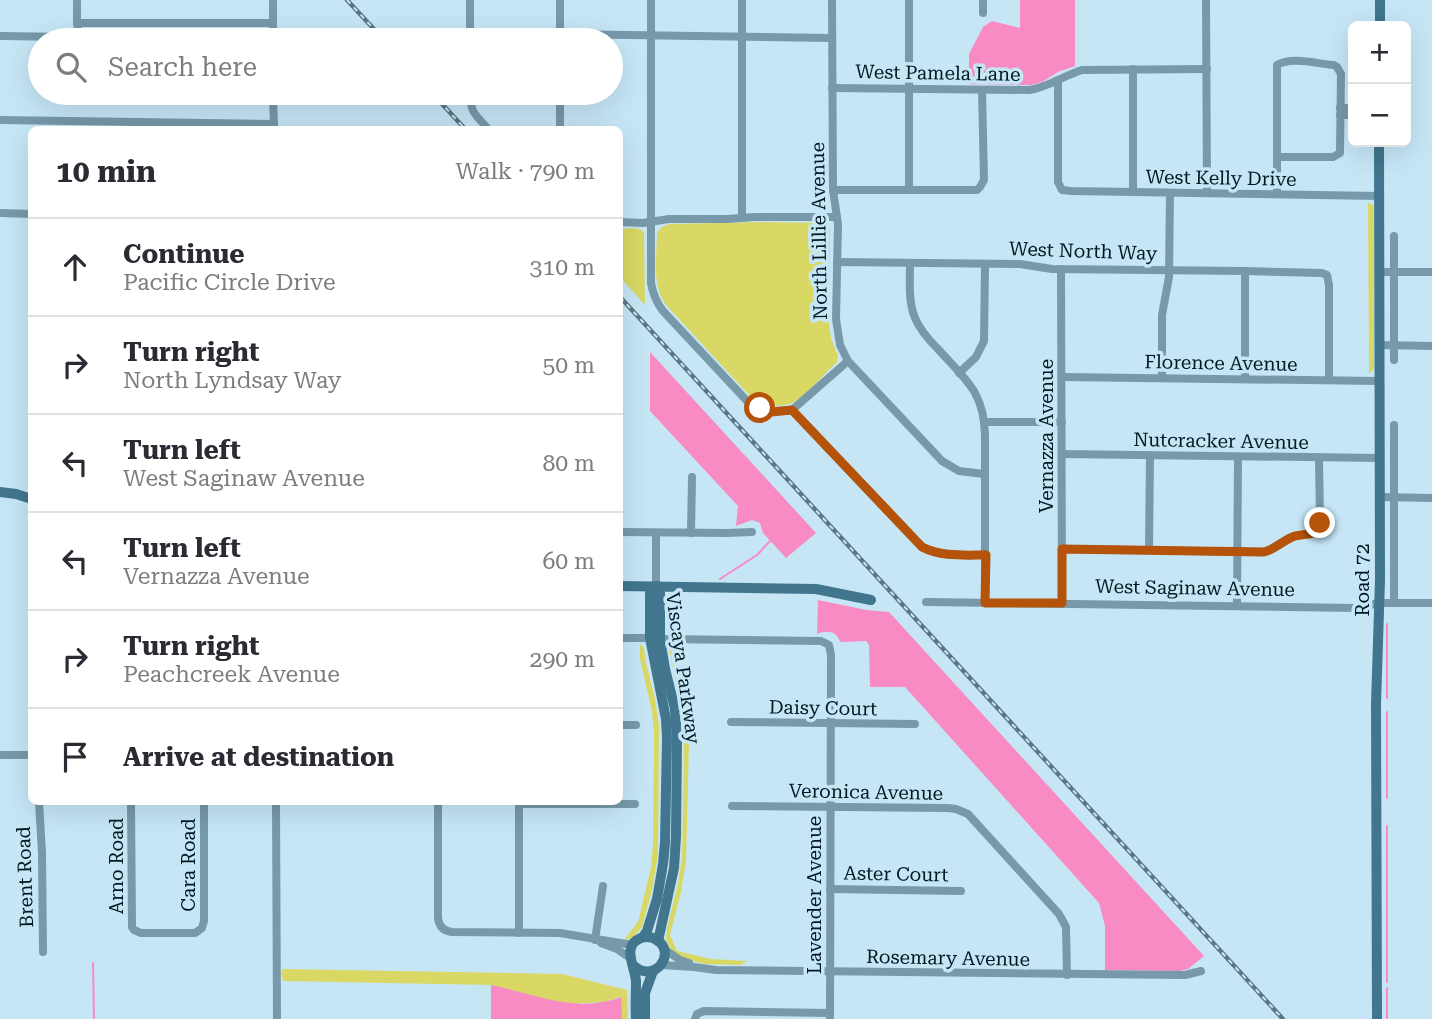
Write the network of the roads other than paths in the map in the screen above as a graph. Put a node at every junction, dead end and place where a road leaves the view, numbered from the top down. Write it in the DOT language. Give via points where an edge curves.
graph roads {
  1 [pos="77,0"];
  2 [pos="273,0"];
  3 [pos="470,0"];
  4 [pos="560,0"];
  5 [pos="651,0"];
  6 [pos="742,0"];
  7 [pos="832,0"];
  8 [pos="909,0"];
  9 [pos="983,0"];
  10 [pos="1206,0"];
  11 [pos="1380,0"];
  12 [pos="983,13"];
  13 [pos="1380,21"];
  14 [pos="77,23"];
  15 [pos="273,23"];
  16 [pos="78,28"];
  17 [pos="273,28"];
  18 [pos="470,28"];
  19 [pos="560,28"];
  20 [pos="651,35"];
  21 [pos="0,36"];
  22 [pos="28,36"];
  23 [pos="623,36"];
  24 [pos="741,37"];
  25 [pos="832,38"];
  26 [pos="1132,69"];
  27 [pos="1207,69"];
  28 [pos="1058,80"];
  29 [pos="832,88"];
  30 [pos="909,89"];
  31 [pos="982,90"];
  32 [pos="274,105"];
  33 [pos="470,105"];
  34 [pos="560,105"];
  35 [pos="1348,109"];
  36 [pos="1340,111"];
  37 [pos="1348,113"];
  38 [pos="0,120"];
  39 [pos="235,126"];
  40 [pos="274,126"];
  41 [pos="485,126"];
  42 [pos="560,126"];
  43 [pos="1380,147"];
  44 [pos="1277,156"];
  45 [pos="909,189"];
  46 [pos="834,190"];
  47 [pos="1133,192"];
  48 [pos="1170,193"];
  49 [pos="1207,193"];
  50 [pos="1277,194"];
  51 [pos="1379,196"];
  52 [pos="0,214"];
  53 [pos="28,214"];
  54 [pos="742,217"];
  55 [pos="837,217"];
  56 [pos="623,222"];
  57 [pos="651,222"];
  58 [pos="1394,236"];
  59 [pos="837,262"];
  60 [pos="910,264"];
  61 [pos="985,264"];
  62 [pos="1061,269"];
  63 [pos="1168,269"];
  64 [pos="1245,271"];
  65 [pos="1379,272"];
  66 [pos="1394,272"];
  67 [pos="1432,272"];
  68 [pos="1379,345"];
  69 [pos="1394,345"];
  70 [pos="1432,346"];
  71 [pos="1394,360"];
  72 [pos="848,361"];
  73 [pos="960,373"];
  74 [pos="1062,377"];
  75 [pos="1162,377"];
  76 [pos="1245,379"];
  77 [pos="1329,380"];
  78 [pos="1379,381"];
  79 [pos="792,410"];
  80 [pos="984,422"];
  81 [pos="1062,422"];
  82 [pos="1394,425"];
  83 [pos="1062,454"];
  84 [pos="1150,455"];
  85 [pos="1238,457"];
  86 [pos="1379,457"];
  87 [pos="1319,458"];
  88 [pos="984,474"];
  89 [pos="692,477"];
  90 [pos="0,492"];
  91 [pos="1379,497"];
  92 [pos="28,498"];
  93 [pos="1393,498"];
  94 [pos="1432,498"];
  95 [pos="623,532"];
  96 [pos="752,532"];
  97 [pos="656,533"];
  98 [pos="691,533"];
  99 [pos="1062,549"];
  100 [pos="1149,550"];
  101 [pos="1237,551"];
  102 [pos="986,555"];
  103 [pos="623,586"];
  104 [pos="656,586"];
  105 [pos="871,600"];
  106 [pos="926,602"];
  107 [pos="985,603"];
  108 [pos="1062,603"];
  109 [pos="1379,603"];
  110 [pos="1394,603"];
  111 [pos="1432,603"];
  112 [pos="1237,606"];
  113 [pos="623,638"];
  114 [pos="655,638"];
  115 [pos="663,702"];
  116 [pos="731,722"];
  117 [pos="636,724"];
  118 [pos="830,724"];
  119 [pos="915,724"];
  120 [pos="623,725"];
  121 [pos="677,740"];
  122 [pos="0,755"];
  123 [pos="28,755"];
  124 [pos="623,804"];
  125 [pos="635,804"];
  126 [pos="39,805"];
  127 [pos="131,805"];
  128 [pos="204,805"];
  129 [pos="276,805"];
  130 [pos="438,805"];
  131 [pos="519,805"];
  132 [pos="732,806"];
  133 [pos="830,806"];
  134 [pos="603,886"];
  135 [pos="830,889"];
  136 [pos="961,891"];
  137 [pos="201,929"];
  138 [pos="519,933"];
  139 [pos="643,937"];
  140 [pos="596,940"];
  141 [pos="632,945"];
  142 [pos="661,945"];
  143 [pos="43,952"];
  144 [pos="632,962"];
  145 [pos="694,967"];
  146 [pos="657,968"];
  147 [pos="1201,971"];
  148 [pos="830,972"];
  149 [pos="1067,975"];
  150 [pos="697,1016"];
  151 [pos="830,1016"];
  152 [pos="277,1019"];
  153 [pos="636,1019"];
  154 [pos="645,1019"];
  155 [pos="1377,1019"];
  1 -- 14 [label="street"];
  2 -- 15 [label="street"];
  3 -- 18 [label="street"];
  4 -- 19 [label="street"];
  5 -- 20 [label="street"];
  6 -- 24 [label="street"];
  7 -- 25 [label="street, North Lillie Avenue"];
  8 -- 30 [label="street"];
  9 -- 12 [label="street"];
  10 -- 27 [label="street"];
  11 -- 13 [label="street"];
  14 -- 15 [label="street"];
  14 -- 16 [label="street"];
  15 -- 17 [label="street"];
  20 -- 23 [label="street"];
  20 -- 24 [label="street"];
  20 -- 57 [label="street"];
  21 -- 22 [label="street"];
  24 -- 25 [label="street"];
  24 -- 54 [label="street"];
  25 -- 29 [label="street, North Lillie Avenue"];
  26 -- 27 [label="street, West Pamela Lane"];
  26 -- 28 [label="street, West Pamela Lane" via="1082,70"];
  26 -- 47 [label="street"];
  27 -- 49 [label="street"];
  28 -- 31 [label="street, West Pamela Lane" via="1029,90"];
  28 -- 47 [label="street, West Kelly Drive" via="1058,182 1062,190"];
  29 -- 30 [label="street, West Pamela Lane"];
  29 -- 46 [label="street, North Lillie Avenue"];
  30 -- 31 [label="street, West Pamela Lane"];
  30 -- 45 [label="street"];
  31 -- 45 [label="street" via="984,180 980,187 972,191"];
  32 -- 40 [label="street"];
  33 -- 41 [label="street"];
  34 -- 42 [label="street"];
  35 -- 36 [label="street"];
  36 -- 37 [label="street"];
  36 -- 44 [label="street" via="1338,155"];
  36 -- 44 [label="street" via="1341,74 1337,67 1299,61 1277,65"];
  38 -- 39 [label="street"];
  43 -- 51 [label="street, Road 72"];
  44 -- 50 [label="street"];
  45 -- 46 [label="street"];
  46 -- 55 [label="street, North Lillie Avenue"];
  47 -- 48 [label="street, West Kelly Drive"];
  48 -- 49 [label="street, West Kelly Drive"];
  48 -- 63 [label="street"];
  49 -- 50 [label="street, West Kelly Drive"];
  50 -- 51 [label="street, West Kelly Drive"];
  51 -- 65 [label="street, Road 72"];
  52 -- 53 [label="street"];
  54 -- 55 [label="street"];
  54 -- 57 [label="street"];
  55 -- 59 [label="street, North Lillie Avenue"];
  56 -- 57 [label="street"];
  57 -- 79 [label="street" via="651,283 663,311 747,401 771,412"];
  58 -- 66 [label="street"];
  59 -- 60 [label="street, West North Way"];
  59 -- 72 [label="street, North Lillie Avenue" via="837,330"];
  60 -- 61 [label="street, West North Way"];
  60 -- 73 [label="street" via="910,303 916,321"];
  61 -- 62 [label="street, West North Way"];
  61 -- 73 [label="street" via="984,341"];
  62 -- 63 [label="street, West North Way"];
  62 -- 74 [label="street, Vernazza Avenue"];
  63 -- 64 [label="street, West North Way"];
  63 -- 75 [label="street" via="1161,315"];
  64 -- 76 [label="street"];
  64 -- 77 [label="street, West North Way" via="1327,275"];
  65 -- 66 [label="street"];
  65 -- 68 [label="street, Road 72"];
  66 -- 67 [label="street"];
  66 -- 69 [label="street"];
  68 -- 69 [label="street"];
  68 -- 78 [label="street, Road 72"];
  69 -- 70 [label="street"];
  69 -- 71 [label="street"];
  72 -- 79 [label="street"];
  72 -- 88 [label="street, North Lillie Avenue" via="942,461 958,471"];
  73 -- 80 [label="street" via="980,400"];
  74 -- 75 [label="street, Florence Avenue"];
  74 -- 81 [label="street, Vernazza Avenue"];
  75 -- 76 [label="street, Florence Avenue"];
  76 -- 77 [label="street, Florence Avenue"];
  77 -- 78 [label="street, Florence Avenue"];
  78 -- 86 [label="street, Road 72"];
  79 -- 102 [label="street" via="922,547 940,554"];
  80 -- 81 [label="street"];
  80 -- 88 [label="street"];
  81 -- 83 [label="street, Vernazza Avenue"];
  82 -- 93 [label="street"];
  83 -- 84 [label="street, Nutcracker Avenue"];
  83 -- 99 [label="street, Vernazza Avenue"];
  84 -- 85 [label="street, Nutcracker Avenue"];
  84 -- 100 [label="street"];
  85 -- 87 [label="street, Nutcracker Avenue"];
  85 -- 101 [label="street"];
  86 -- 87 [label="street, Nutcracker Avenue"];
  86 -- 91 [label="street, Road 72"];
  87 -- 101 [label="street" via="1318,531 1294,536 1264,552"];
  88 -- 102 [label="street"];
  89 -- 98 [label="street"];
  90 -- 92 [label="street"];
  91 -- 93 [label="street"];
  91 -- 109 [label="street, Road 72"];
  93 -- 94 [label="street"];
  93 -- 110 [label="street"];
  95 -- 97 [label="street"];
  96 -- 98 [label="street"];
  97 -- 98 [label="street"];
  97 -- 104 [label="street"];
  99 -- 100 [label="street"];
  99 -- 108 [label="street, Vernazza Avenue"];
  100 -- 101 [label="street"];
  101 -- 112 [label="street"];
  102 -- 107 [label="street"];
  103 -- 104 [label="street"];
  104 -- 105 [label="street" via="816,589"];
  104 -- 114 [label="street, Viscaya Parkway" via="660,593"];
  106 -- 107 [label="street, West Saginaw Avenue"];
  107 -- 108 [label="street, West Saginaw Avenue"];
  108 -- 112 [label="street, West Saginaw Avenue"];
  109 -- 110 [label="street, West Saginaw Avenue"];
  109 -- 112 [label="street, West Saginaw Avenue" via="1357,608"];
  109 -- 155 [label="street, Road 72"];
  110 -- 111 [label="street, West Saginaw Avenue"];
  113 -- 114 [label="street"];
  114 -- 115 [label="street, Viscaya Parkway" via="656,675"];
  114 -- 118 [label="street, Lavender Avenue" via="821,640 829,645 831,655"];
  114 -- 121 [label="street, Viscaya Parkway" via="675,709"];
  115 -- 121 [label="street" via="668,708 671,737"];
  115 -- 139 [label="street, Viscaya Parkway" via="667,738 663,864"];
  116 -- 118 [label="street, Daisy Court"];
  117 -- 120 [label="street"];
  118 -- 119 [label="street, Daisy Court"];
  118 -- 133 [label="street, Lavender Avenue"];
  121 -- 142 [label="street, Viscaya Parkway" via="676,851"];
  122 -- 123 [label="street"];
  124 -- 125 [label="street"];
  126 -- 143 [label="street, Brent Road"];
  127 -- 137 [label="street, Arno Road" via="134,930 195,933"];
  128 -- 137 [label="street, Cara Road"];
  129 -- 152 [label="street"];
  130 -- 138 [label="street" via="441,926 453,932"];
  131 -- 138 [label="street"];
  132 -- 133 [label="street, Veronica Avenue"];
  133 -- 135 [label="street, Lavender Avenue"];
  133 -- 149 [label="street, Veronica Avenue" via="948,808 968,814 1059,914 1066,927"];
  134 -- 140 [label="street"];
  135 -- 136 [label="street, Aster Court"];
  135 -- 148 [label="street, Lavender Avenue"];
  138 -- 140 [label="street" via="560,933"];
  139 -- 141 [label="street"];
  139 -- 142 [label="street"];
  140 -- 141 [label="street"];
  140 -- 144 [label="street"];
  141 -- 144 [label="street"];
  142 -- 145 [label="street, Rosemary Avenue"];
  142 -- 146 [label="street" via="665,957"];
  144 -- 146 [label="street" via="642,971"];
  144 -- 153 [label="street"];
  145 -- 146 [label="street, Rosemary Avenue"];
  145 -- 148 [label="street, Rosemary Avenue"];
  146 -- 154 [label="street" via="645,993"];
  147 -- 149 [label="street, Rosemary Avenue" via="1185,975"];
  148 -- 149 [label="street, Rosemary Avenue"];
  148 -- 151 [label="street, Lavender Avenue"];
  150 -- 151 [label="street" via="704,1012"];
}
